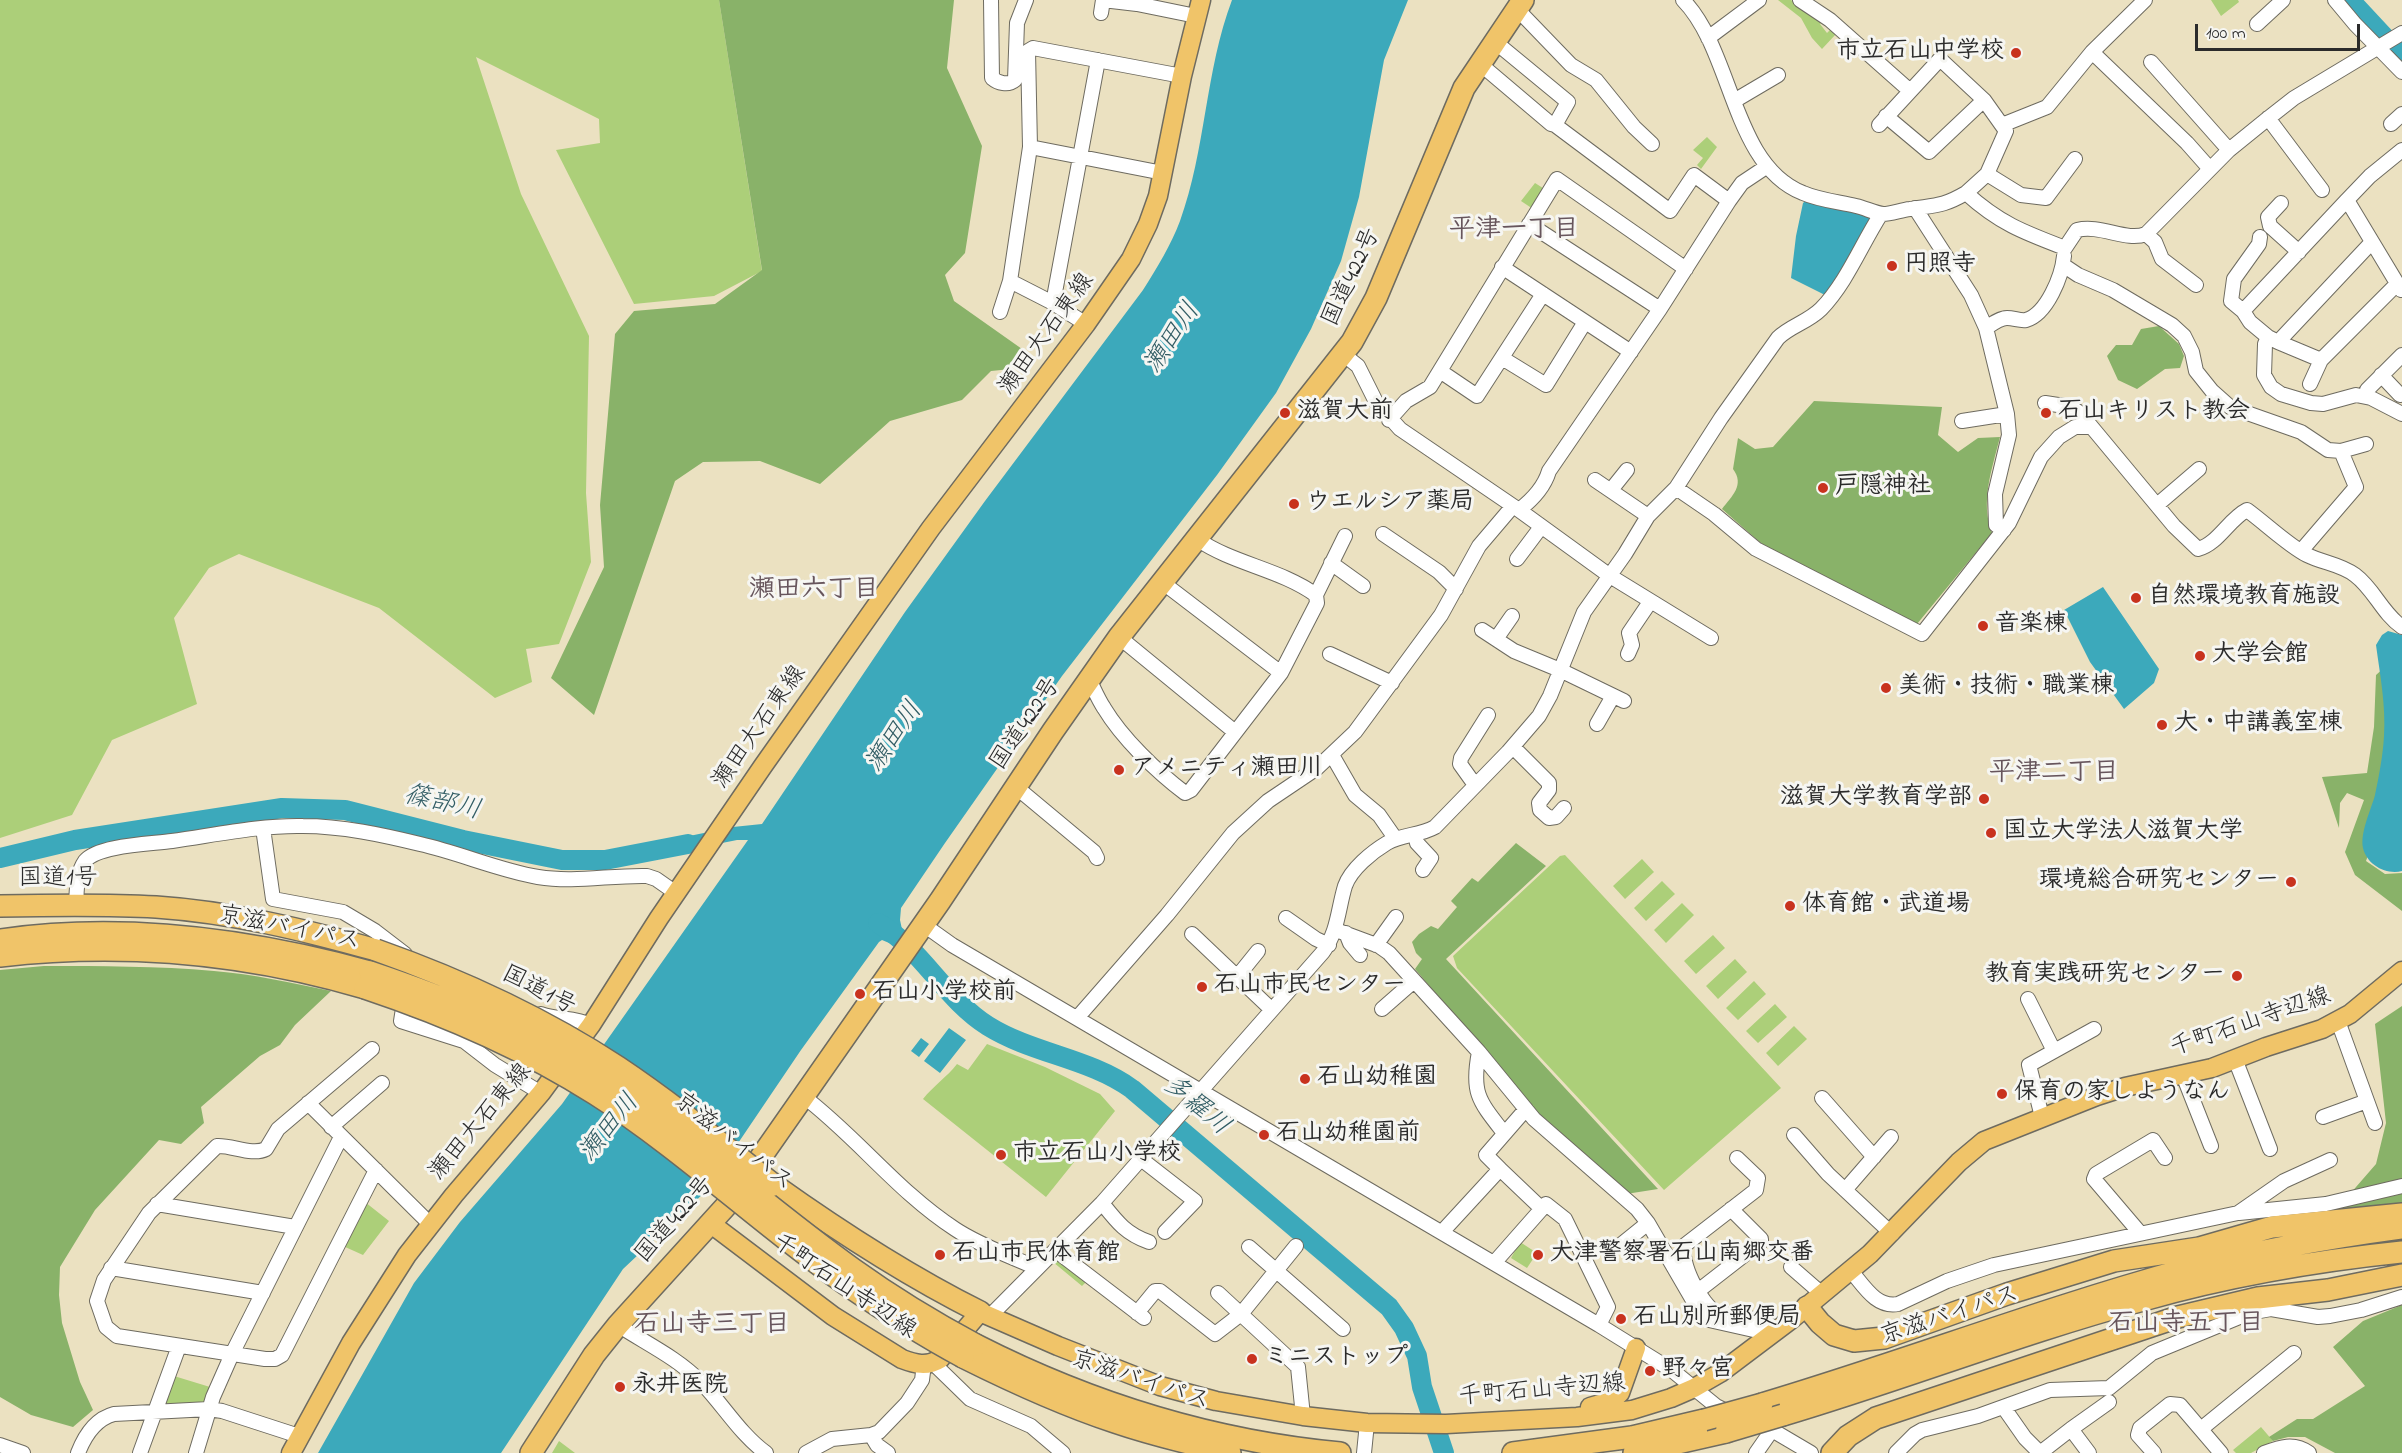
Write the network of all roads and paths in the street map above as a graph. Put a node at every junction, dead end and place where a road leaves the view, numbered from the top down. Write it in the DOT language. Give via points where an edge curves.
graph roads {
  1 [pos="991,0"];
  2 [pos="1026,0"];
  3 [pos="1683,0"];
  4 [pos="1759,0"];
  5 [pos="1800,0"];
  6 [pos="2145,0"];
  7 [pos="2283,0"];
  8 [pos="2335,0"];
  9 [pos="1520,4"];
  10 [pos="1199,8"];
  11 [pos="1101,13"];
  12 [pos="2257,24"];
  13 [pos="1708,38"];
  14 [pos="2390,40"];
  15 [pos="1494,41"];
  16 [pos="2092,52"];
  17 [pos="1098,60"];
  18 [pos="2151,62"];
  19 [pos="1479,63"];
  20 [pos="2402,72"];
  21 [pos="1778,75"];
  22 [pos="1182,76"];
  23 [pos="1909,90"];
  24 [pos="1984,100"];
  25 [pos="1734,101"];
  26 [pos="2402,114"];
  27 [pos="2268,118"];
  28 [pos="2391,124"];
  29 [pos="1555,125"];
  30 [pos="2002,125"];
  31 [pos="1652,144"];
  32 [pos="1030,147"];
  33 [pos="2229,150"];
  34 [pos="2402,150"];
  35 [pos="1081,157"];
  36 [pos="2075,159"];
  37 [pos="1766,167"];
  38 [pos="2210,169"];
  39 [pos="1163,173"];
  40 [pos="1987,174"];
  41 [pos="2322,190"];
  42 [pos="1966,193"];
  43 [pos="2347,200"];
  44 [pos="1729,201"];
  45 [pos="2281,203"];
  46 [pos="1915,208"];
  47 [pos="1881,214"];
  48 [pos="1529,224"];
  49 [pos="2146,234"];
  50 [pos="2260,237"];
  51 [pos="2372,242"];
  52 [pos="2065,248"];
  53 [pos="2299,252"];
  54 [pos="2063,265"];
  55 [pos="1502,267"];
  56 [pos="1686,269"];
  57 [pos="1010,281"];
  58 [pos="2196,285"];
  59 [pos="2399,288"];
  60 [pos="1543,294"];
  61 [pos="1053,303"];
  62 [pos="1660,309"];
  63 [pos="2243,311"];
  64 [pos="1000,312"];
  65 [pos="1585,322"];
  66 [pos="1086,324"];
  67 [pos="1986,328"];
  68 [pos="2273,340"];
  69 [pos="1631,352"];
  70 [pos="1343,354"];
  71 [pos="2402,355"];
  72 [pos="1502,358"];
  73 [pos="2320,360"];
  74 [pos="1440,371"];
  75 [pos="2381,375"];
  76 [pos="2310,384"];
  77 [pos="2367,390"];
  78 [pos="2400,394"];
  79 [pos="2045,404"];
  80 [pos="2007,414"];
  81 [pos="2402,414"];
  82 [pos="1389,420"];
  83 [pos="1962,421"];
  84 [pos="2091,427"];
  85 [pos="2366,444"];
  86 [pos="2341,451"];
  87 [pos="2199,469"];
  88 [pos="1627,470"];
  89 [pos="1596,480"];
  90 [pos="1676,488"];
  91 [pos="1611,490"];
  92 [pos="2157,505"];
  93 [pos="1516,508"];
  94 [pos="1648,516"];
  95 [pos="1541,527"];
  96 [pos="2004,530"];
  97 [pos="1383,534"];
  98 [pos="1345,536"];
  99 [pos="1197,539"];
  100 [pos="2301,550"];
  101 [pos="1517,559"];
  102 [pos="1331,563"];
  103 [pos="1610,576"];
  104 [pos="1162,582"];
  105 [pos="1363,586"];
  106 [pos="1456,589"];
  107 [pos="1316,595"];
  108 [pos="1650,602"];
  109 [pos="1512,616"];
  110 [pos="2402,627"];
  111 [pos="1482,630"];
  112 [pos="1119,637"];
  113 [pos="1711,638"];
  114 [pos="1496,639"];
  115 [pos="1330,654"];
  116 [pos="1628,654"];
  117 [pos="1560,670"];
  118 [pos="1281,673"];
  119 [pos="1089,679"];
  120 [pos="1392,682"];
  121 [pos="1488,715"];
  122 [pos="1597,724"];
  123 [pos="1235,732"];
  124 [pos="1513,747"];
  125 [pos="1332,755"];
  126 [pos="1475,785"];
  127 [pos="1016,787"];
  128 [pos="1564,808"];
  129 [pos="263,828"];
  130 [pos="1415,835"];
  131 [pos="1395,838"];
  132 [pos="1097,858"];
  133 [pos="1423,870"];
  134 [pos="676,893"];
  135 [pos="76,905"];
  136 [pos="0,906"];
  137 [pos="1396,917"];
  138 [pos="1286,918"];
  139 [pos="919,932"];
  140 [pos="1340,932"];
  141 [pos="1192,934"];
  142 [pos="0,940"];
  143 [pos="1329,945"];
  144 [pos="1376,945"];
  145 [pos="1258,951"];
  146 [pos="1360,955"];
  147 [pos="0,956"];
  148 [pos="417,959"];
  149 [pos="2402,971"];
  150 [pos="1237,977"];
  151 [pos="368,980"];
  152 [pos="1414,981"];
  153 [pos="2028,999"];
  154 [pos="1382,1009"];
  155 [pos="1272,1010"];
  156 [pos="1077,1018"];
  157 [pos="2338,1021"];
  158 [pos="591,1025"];
  159 [pos="2094,1029"];
  160 [pos="372,1049"];
  161 [pos="2054,1051"];
  162 [pos="1479,1052"];
  163 [pos="2235,1059"];
  164 [pos="2183,1076"];
  165 [pos="382,1083"];
  166 [pos="1202,1091"];
  167 [pos="541,1093"];
  168 [pos="804,1096"];
  169 [pos="1822,1098"];
  170 [pos="2367,1101"];
  171 [pos="308,1103"];
  172 [pos="1526,1109"];
  173 [pos="2042,1117"];
  174 [pos="2323,1117"];
  175 [pos="2375,1123"];
  176 [pos="336,1132"];
  177 [pos="1504,1133"];
  178 [pos="1794,1135"];
  179 [pos="1891,1137"];
  180 [pos="2211,1146"];
  181 [pos="2270,1149"];
  182 [pos="1874,1157"];
  183 [pos="1737,1158"];
  184 [pos="2165,1158"];
  185 [pos="1141,1159"];
  186 [pos="2330,1160"];
  187 [pos="1500,1169"];
  188 [pos="376,1170"];
  189 [pos="2402,1185"];
  190 [pos="1845,1190"];
  191 [pos="1102,1203"];
  192 [pos="157,1204"];
  193 [pos="1542,1209"];
  194 [pos="1731,1209"];
  195 [pos="2238,1213"];
  196 [pos="2402,1214"];
  197 [pos="710,1223"];
  198 [pos="1648,1223"];
  199 [pos="430,1224"];
  200 [pos="295,1227"];
  201 [pos="2402,1228"];
  202 [pos="1165,1232"];
  203 [pos="1442,1232"];
  204 [pos="2140,1233"];
  205 [pos="1892,1234"];
  206 [pos="1149,1242"];
  207 [pos="1622,1244"];
  208 [pos="1296,1246"];
  209 [pos="1249,1247"];
  210 [pos="1055,1250"];
  211 [pos="2402,1252"];
  212 [pos="1494,1263"];
  213 [pos="1791,1267"];
  214 [pos="111,1268"];
  215 [pos="1037,1268"];
  216 [pos="1276,1271"];
  217 [pos="1851,1271"];
  218 [pos="2402,1275"];
  219 [pos="1698,1291"];
  220 [pos="263,1293"];
  221 [pos="1218,1293"];
  222 [pos="2402,1297"];
  223 [pos="1814,1301"];
  224 [pos="985,1314"];
  225 [pos="1241,1314"];
  226 [pos="618,1325"];
  227 [pos="1599,1325"];
  228 [pos="1343,1329"];
  229 [pos="1772,1334"];
  230 [pos="179,1346"];
  231 [pos="1636,1348"];
  232 [pos="970,1351"];
  233 [pos="2294,1353"];
  234 [pos="232,1354"];
  235 [pos="929,1364"];
  236 [pos="1694,1388"];
  237 [pos="2109,1402"];
  238 [pos="2004,1408"];
  239 [pos="208,1409"];
  240 [pos="156,1411"];
  241 [pos="1303,1416"];
  242 [pos="1547,1419"];
  243 [pos="1366,1423"];
  244 [pos="1778,1423"];
  245 [pos="2071,1429"];
  246 [pos="2201,1430"];
  247 [pos="871,1435"];
  248 [pos="299,1436"];
  249 [pos="0,1445"];
  250 [pos="23,1453"];
  251 [pos="78,1453"];
  252 [pos="140,1453"];
  253 [pos="196,1453"];
  254 [pos="291,1453"];
  255 [pos="531,1453"];
  256 [pos="766,1453"];
  257 [pos="806,1453"];
  258 [pos="888,1453"];
  259 [pos="1063,1453"];
  260 [pos="1230,1453"];
  261 [pos="1340,1453"];
  262 [pos="1364,1453"];
  263 [pos="1513,1453"];
  264 [pos="1635,1453"];
  265 [pos="1756,1453"];
  266 [pos="1811,1453"];
  267 [pos="1832,1453"];
  268 [pos="1896,1453"];
  269 [pos="2089,1453"];
  270 [pos="2154,1453"];
  271 [pos="2221,1453"];
  272 [pos="2264,1453"];
  273 [pos="2309,1453"];
  1 -- 2 [label="street" via="992,78 997,83 1010,83 1015,80 1017,23"];
  3 -- 13 [label="street"];
  4 -- 13 [label="street"];
  5 -- 23 [label="street" via="1830,20"];
  6 -- 16 [label="street"];
  7 -- 12 [label="street"];
  8 -- 14 [label="street" via="2344,12"];
  9 -- 15 [label="highway, 国道422号"];
  9 -- 31 [label="street" via="1570,65 1596,80"];
  10 -- 11 [label="street" via="1103,0"];
  10 -- 22 [label="main road, 瀬田大石東線"];
  13 -- 25 [label="street"];
  14 -- 20 [label="street"];
  14 -- 27 [label="street"];
  15 -- 19 [label="highway, 国道422号"];
  15 -- 29 [label="street" via="1568,102"];
  16 -- 30 [label="street" via="2047,107"];
  16 -- 38 [label="street"];
  17 -- 22 [label="street"];
  17 -- 32 [label="street" via="1033,48 1028,51"];
  17 -- 35 [label="street"];
  18 -- 33 [label="street"];
  19 -- 29 [label="street"];
  19 -- 70 [label="highway, 国道422号" via="1453,112 1371,309"];
  21 -- 25 [label="street"];
  22 -- 39 [label="main road, 瀬田大石東線"];
  23 -- 24 [label="street" via="1940,58"];
  23 -- 24 [label="street" via="1883,121 1929,152"];
  24 -- 30 [label="street"];
  25 -- 37 [label="street"];
  26 -- 28 [label="street"];
  27 -- 33 [label="street"];
  27 -- 41 [label="street"];
  29 -- 44 [label="street" via="1620,183 1670,211 1694,175"];
  30 -- 40 [label="street" via="2006,131"];
  32 -- 35 [label="street"];
  32 -- 57 [label="street"];
  33 -- 38 [label="street"];
  34 -- 43 [label="street"];
  35 -- 39 [label="street"];
  35 -- 61 [label="street"];
  36 -- 40 [label="street" via="2046,198 2021,195"];
  37 -- 44 [label="street" via="1743,183"];
  37 -- 47 [label="street" via="1804,194"];
  38 -- 49 [label="street"];
  39 -- 66 [label="main road, 瀬田大石東線" via="1141,240"];
  40 -- 42 [label="street"];
  42 -- 46 [label="street" via="1943,205"];
  42 -- 52 [label="street" via="2013,228"];
  43 -- 51 [label="street"];
  43 -- 53 [label="street"];
  44 -- 56 [label="street"];
  45 -- 53 [label="street" via="2268,217 2270,226"];
  46 -- 47 [label="street"];
  46 -- 67 [label="street" via="1971,295"];
  47 -- 90 [label="street" via="1842,282 1821,309 1779,338"];
  48 -- 55 [label="street"];
  48 -- 56 [label="street" via="1557,178"];
  48 -- 62 [label="street"];
  49 -- 52 [label="street" via="2138,237 2089,227 2077,230"];
  49 -- 58 [label="street" via="2155,242 2162,259"];
  50 -- 63 [label="street" via="2235,279 2231,301"];
  51 -- 59 [label="street"];
  51 -- 68 [label="street"];
  52 -- 54 [label="street"];
  53 -- 63 [label="street"];
  54 -- 67 [label="street" via="2052,294 2033,317 2023,321 2005,317"];
  54 -- 86 [label="street" via="2113,290 2184,336 2196,371 2230,406 2301,432 2328,450"];
  55 -- 60 [label="street"];
  55 -- 74 [label="street"];
  56 -- 62 [label="street"];
  57 -- 61 [label="street"];
  57 -- 64 [label="street"];
  59 -- 73 [label="street"];
  60 -- 65 [label="street"];
  60 -- 72 [label="street"];
  61 -- 66 [label="street"];
  62 -- 69 [label="street"];
  63 -- 68 [label="street" via="2250,322"];
  65 -- 69 [label="street"];
  65 -- 72 [label="street" via="1545,385"];
  66 -- 134 [label="main road, 瀬田大石東線" via="931,528"];
  67 -- 80 [label="street"];
  68 -- 73 [label="street"];
  68 -- 81 [label="street" via="2265,344 2264,375 2281,394 2323,404 2356,395"];
  69 -- 93 [label="street" via="1532,500"];
  70 -- 82 [label="street" via="1358,366"];
  70 -- 99 [label="highway, 国道422号"];
  71 -- 75 [label="street"];
  72 -- 74 [label="street" via="1477,396"];
  73 -- 76 [label="street"];
  74 -- 82 [label="street" via="1430,387 1406,401"];
  75 -- 77 [label="street"];
  75 -- 78 [label="street"];
  79 -- 84 [label="street" via="2072,407"];
  80 -- 83 [label="street"];
  80 -- 96 [label="street" via="2009,435 1994,512 1996,525"];
  82 -- 93 [label="street"];
  84 -- 92 [label="street"];
  84 -- 96 [label="street" via="2075,427 2041,457"];
  85 -- 86 [label="street"];
  86 -- 100 [label="street" via="2356,487"];
  87 -- 92 [label="street"];
  88 -- 91 [label="street"];
  89 -- 91 [label="street"];
  90 -- 94 [label="street"];
  90 -- 96 [label="street" via="1756,549 1922,634"];
  91 -- 94 [label="street"];
  92 -- 100 [label="street" via="2198,549 2206,547 2247,510"];
  93 -- 95 [label="street"];
  93 -- 106 [label="street" via="1479,546"];
  94 -- 103 [label="street"];
  95 -- 101 [label="street"];
  95 -- 103 [label="street"];
  97 -- 106 [label="street" via="1439,572"];
  98 -- 102 [label="street"];
  99 -- 104 [label="highway, 国道422号"];
  99 -- 107 [label="street"];
  100 -- 110 [label="street" via="2358,577"];
  102 -- 105 [label="street"];
  102 -- 107 [label="street"];
  103 -- 108 [label="street"];
  103 -- 117 [label="street" via="1584,612"];
  104 -- 112 [label="highway, 国道422号"];
  104 -- 118 [label="street"];
  106 -- 120 [label="street"];
  107 -- 118 [label="street" via="1317,603"];
  108 -- 113 [label="street"];
  108 -- 116 [label="street" via="1629,633 1632,645"];
  109 -- 114 [label="street"];
  111 -- 114 [label="street"];
  112 -- 119 [label="highway, 国道422号"];
  112 -- 123 [label="street"];
  114 -- 117 [label="street"];
  115 -- 120 [label="street"];
  117 -- 122 [label="street" via="1618,699"];
  117 -- 124 [label="street" via="1539,716"];
  118 -- 123 [label="street"];
  119 -- 123 [label="street" via="1118,727 1185,793"];
  119 -- 127 [label="highway, 国道422号"];
  120 -- 125 [label="street" via="1355,732"];
  121 -- 126 [label="street" via="1461,758 1460,764"];
  124 -- 126 [label="street"];
  124 -- 128 [label="street" via="1549,783 1549,790 1539,803 1540,810 1549,818 1556,817"];
  125 -- 131 [label="street" via="1355,795 1379,815"];
  125 -- 156 [label="street" via="1268,801 1233,833"];
  126 -- 130 [label="street" via="1435,827"];
  127 -- 132 [label="street"];
  127 -- 139 [label="highway, 国道422号"];
  129 -- 134 [label="street" via="304,826 420,843 540,877 583,880 647,876"];
  129 -- 135 [label="street" via="96,853 80,873"];
  129 -- 148 [label="street" via="273,899 343,912 375,931 399,952"];
  130 -- 131 [label="street"];
  130 -- 133 [label="street" via="1431,858"];
  131 -- 140 [label="street" via="1366,859 1350,877"];
  134 -- 158 [label="main road, 瀬田大石東線"];
  135 -- 136 [label="highway, 国道1号"];
  135 -- 224 [label="highway, 国道1号, bridge" via="157,907 299,930 376,950 476,989 571,1038 652,1091 845,1234"];
  137 -- 144 [label="street"];
  138 -- 143 [label="street"];
  139 -- 156 [label="street" via="952,945"];
  139 -- 168 [label="highway, 国道422号"];
  140 -- 143 [label="street"];
  140 -- 144 [label="street"];
  140 -- 146 [label="street"];
  141 -- 150 [label="street"];
  142 -- 151 [label="highway, 京滋バイパス" via="104,933 221,940 285,951"];
  143 -- 155 [label="street"];
  144 -- 152 [label="street" via="1389,953"];
  145 -- 150 [label="street"];
  147 -- 151 [label="highway, 京滋バイパス" via="68,950 170,952"];
  148 -- 158 [label="street" via="481,984 538,1013 557,1019 579,1019"];
  148 -- 167 [label="street" via="401,1021 464,1041"];
  149 -- 157 [label="main road, 千町石山寺辺線" via="2365,1004"];
  150 -- 155 [label="street"];
  151 -- 232 [label="highway, 京滋バイパス, bridge" via="477,1011 591,1071 697,1147 860,1274"];
  152 -- 154 [label="street"];
  152 -- 162 [label="street"];
  153 -- 161 [label="street"];
  155 -- 166 [label="street"];
  156 -- 166 [label="street"];
  157 -- 163 [label="main road, 千町石山寺辺線"];
  157 -- 170 [label="street"];
  158 -- 167 [label="main road, 瀬田大石東線"];
  159 -- 161 [label="street"];
  160 -- 171 [label="street"];
  161 -- 173 [label="street" via="2029,1065"];
  162 -- 172 [label="street"];
  162 -- 177 [label="street" via="1477,1090 1482,1105"];
  163 -- 164 [label="main road, 千町石山寺辺線"];
  163 -- 181 [label="street"];
  164 -- 173 [label="main road, 千町石山寺辺線" via="2125,1087"];
  164 -- 180 [label="street"];
  165 -- 176 [label="street"];
  166 -- 185 [label="street"];
  166 -- 203 [label="street"];
  167 -- 199 [label="main road, 瀬田大石東線"];
  168 -- 197 [label="highway, 国道422号"];
  168 -- 215 [label="street" via="897,1183 955,1229"];
  169 -- 182 [label="street"];
  170 -- 174 [label="street"];
  170 -- 175 [label="street"];
  171 -- 176 [label="street"];
  171 -- 192 [label="street" via="278,1129 266,1149 217,1146"];
  172 -- 177 [label="street"];
  172 -- 198 [label="street"];
  173 -- 205 [label="main road, 千町石山寺辺線" via="1971,1150"];
  176 -- 188 [label="street"];
  176 -- 200 [label="street"];
  177 -- 187 [label="street" via="1486,1155"];
  178 -- 190 [label="street"];
  179 -- 182 [label="street"];
  182 -- 190 [label="street"];
  183 -- 194 [label="street" via="1758,1178 1758,1185"];
  184 -- 204 [label="street" via="2153,1140 2096,1174 2094,1179"];
  185 -- 191 [label="street"];
  185 -- 202 [label="street" via="1195,1201"];
  186 -- 195 [label="street" via="2284,1181"];
  187 -- 193 [label="street"];
  187 -- 203 [label="street"];
  188 -- 199 [label="street"];
  188 -- 234 [label="street" via="282,1355 265,1359"];
  189 -- 195 [label="street" via="2326,1204"];
  190 -- 205 [label="street"];
  191 -- 206 [label="street" via="1134,1237"];
  191 -- 210 [label="street"];
  192 -- 200 [label="street"];
  192 -- 214 [label="street"];
  193 -- 212 [label="street"];
  193 -- 227 [label="street" via="1546,1204 1565,1219 1608,1307"];
  194 -- 219 [label="street" via="1682,1251"];
  194 -- 219 [label="street" via="1761,1242"];
  195 -- 204 [label="street"];
  196 -- 223 [label="highway" via="2272,1227 2199,1248 2114,1261 1884,1338 1854,1341 1834,1335 1820,1323"];
  197 -- 226 [label="highway, 国道422号"];
  197 -- 235 [label="main road, 千町石山寺辺線" via="833,1316 902,1359"];
  198 -- 207 [label="street"];
  198 -- 229 [label="street" via="1702,1316"];
  199 -- 248 [label="main road, 瀬田大石東線" via="357,1333"];
  200 -- 220 [label="street"];
  201 -- 263 [label="highway, 京滋バイパス, bridge" via="2312,1242 2184,1270 1704,1420 1632,1437"];
  203 -- 212 [label="street"];
  204 -- 217 [label="street" via="1994,1265 1898,1304 1876,1299"];
  205 -- 217 [label="main road, 千町石山寺辺線"];
  208 -- 216 [label="street"];
  209 -- 216 [label="street"];
  210 -- 215 [label="street"];
  210 -- 225 [label="street" via="1140,1315 1155,1291 1215,1334"];
  211 -- 244 [label="highway, 京滋バイパス" via="2291,1267 2154,1297"];
  212 -- 227 [label="street"];
  213 -- 223 [label="street"];
  214 -- 220 [label="street"];
  214 -- 230 [label="street" via="97,1294 106,1327 117,1336"];
  215 -- 224 [label="street"];
  216 -- 225 [label="street"];
  216 -- 228 [label="street"];
  217 -- 223 [label="main road, 千町石山寺辺線"];
  218 -- 267 [label="highway" via="2328,1290 2258,1298 2178,1317 1876,1418 1848,1436"];
  219 -- 229 [label="street" via="1704,1303 1717,1313 1765,1321"];
  220 -- 234 [label="street"];
  221 -- 225 [label="street"];
  222 -- 238 [label="street" via="2330,1316 2271,1309 2249,1313 2152,1353 2109,1388 2050,1390"];
  223 -- 229 [label="main road, 千町石山寺辺線"];
  224 -- 235 [label="main road, 千町石山寺辺線" via="940,1359"];
  224 -- 241 [label="main road, 千町石山寺辺線" via="1160,1386 1216,1401"];
  225 -- 241 [label="street" via="1298,1367"];
  226 -- 255 [label="highway, 国道422号" via="574,1383"];
  226 -- 256 [label="street" via="679,1362"];
  227 -- 231 [label="street"];
  229 -- 236 [label="main road, 千町石山寺辺線"];
  230 -- 234 [label="street"];
  230 -- 240 [label="street"];
  231 -- 236 [label="street"];
  231 -- 242 [label="main road" via="1616,1397"];
  232 -- 260 [label="highway, 京滋バイパス" via="1053,1399 1114,1422"];
  232 -- 261 [label="highway, 京滋バイパス" via="1164,1420 1248,1440"];
  233 -- 246 [label="street"];
  234 -- 239 [label="street"];
  235 -- 247 [label="street" via="907,1403 879,1432"];
  235 -- 259 [label="street" via="970,1399 1031,1426"];
  236 -- 242 [label="main road, 千町石山寺辺線" via="1632,1410"];
  236 -- 244 [label="street" via="1726,1412"];
  237 -- 245 [label="street"];
  238 -- 245 [label="street" via="2040,1453"];
  238 -- 268 [label="street" via="1922,1430"];
  239 -- 240 [label="street"];
  239 -- 248 [label="street"];
  239 -- 253 [label="street"];
  240 -- 251 [label="street" via="107,1416 90,1430"];
  240 -- 252 [label="street"];
  241 -- 243 [label="main road, 千町石山寺辺線"];
  242 -- 243 [label="main road, 千町石山寺辺線"];
  243 -- 262 [label="street"];
  244 -- 264 [label="highway, 京滋バイパス, bridge"];
  244 -- 265 [label="street"];
  244 -- 266 [label="street"];
  245 -- 269 [label="street"];
  246 -- 270 [label="street" via="2180,1405 2170,1404 2140,1428 2138,1435"];
  246 -- 271 [label="street"];
  247 -- 257 [label="street" via="832,1439"];
  247 -- 258 [label="street"];
  248 -- 254 [label="main road, 瀬田大石東線"];
  249 -- 250 [label="street"];
  272 -- 273 [label="street" via="2291,1446"];
}
